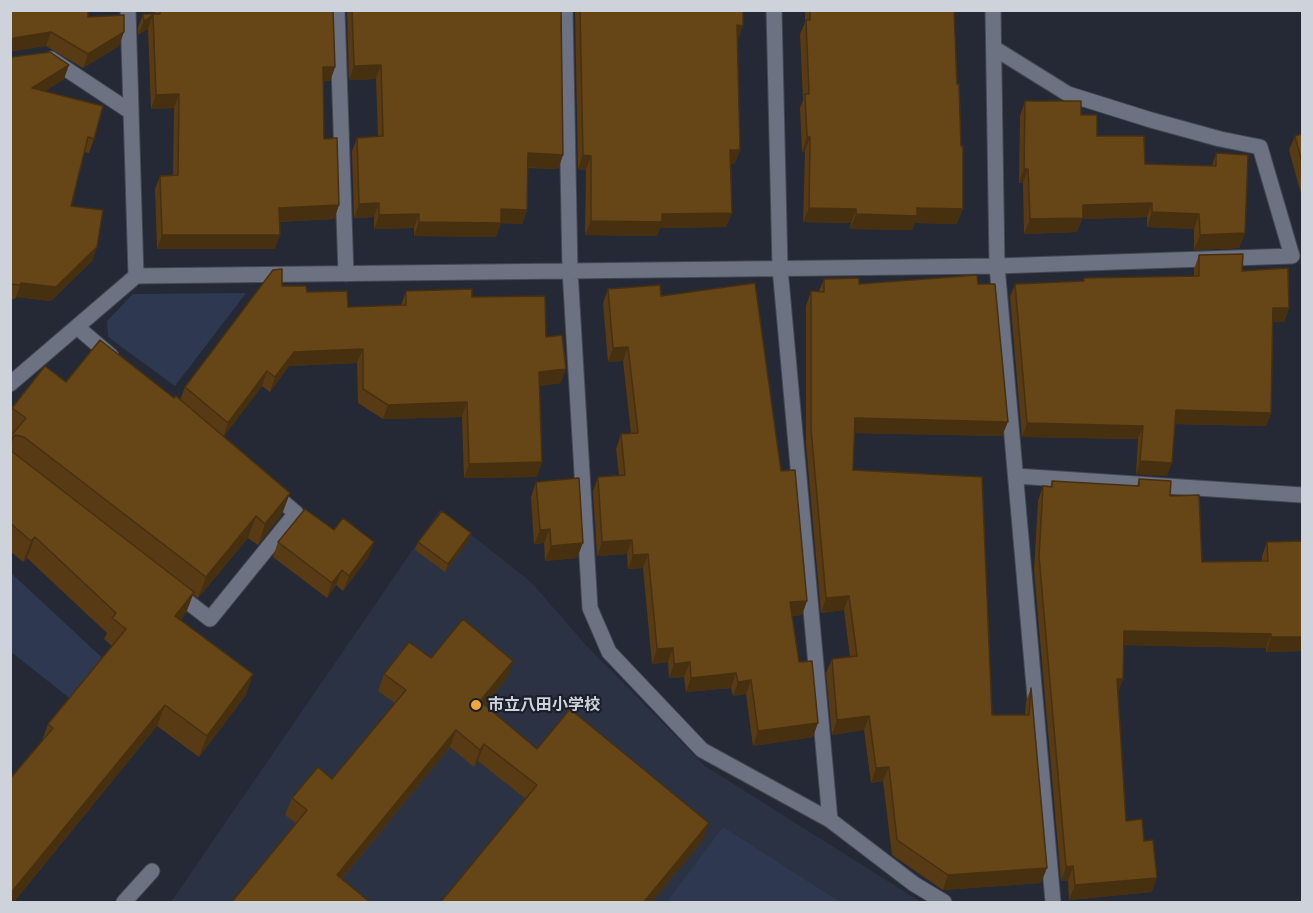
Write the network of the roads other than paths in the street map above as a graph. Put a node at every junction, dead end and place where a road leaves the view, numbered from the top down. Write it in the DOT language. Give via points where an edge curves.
graph roads {
  1 [pos="128,10"];
  2 [pos="337,10"];
  3 [pos="566,10"];
  4 [pos="774,10"];
  5 [pos="993,10"];
  6 [pos="994,48"];
  7 [pos="38,57"];
  8 [pos="131,112"];
  9 [pos="998,266"];
  10 [pos="780,268"];
  11 [pos="570,270"];
  12 [pos="346,274"];
  13 [pos="136,276"];
  14 [pos="77,327"];
  15 [pos="123,365"];
  16 [pos="10,384"];
  17 [pos="1016,476"];
  18 [pos="259,482"];
  19 [pos="1302,495"];
  20 [pos="162,583"];
  21 [pos="830,820"];
  22 [pos="152,871"];
  23 [pos="124,903"];
  24 [pos="945,903"];
  25 [pos="1053,903"];
  1 -- 8 [label="street"];
  2 -- 12 [label="street"];
  3 -- 11 [label="street"];
  4 -- 10 [label="street"];
  5 -- 6 [label="street"];
  6 -- 9 [label="street"];
  6 -- 9 [label="street" via="1068,94 1260,147 1292,256"];
  7 -- 8 [label="street" via="47,56"];
  8 -- 13 [label="street"];
  9 -- 10 [label="street"];
  9 -- 17 [label="street"];
  10 -- 11 [label="street"];
  10 -- 21 [label="street"];
  11 -- 12 [label="street"];
  11 -- 21 [label="street" via="590,608 609,652 702,750"];
  12 -- 13 [label="street"];
  13 -- 14 [label="street"];
  14 -- 15 [label="street"];
  14 -- 16 [label="street"];
  17 -- 19 [label="street"];
  17 -- 25 [label="street"];
  18 -- 20 [label="street" via="296,513 210,619"];
  21 -- 24 [label="street"];
  22 -- 23 [label="street"];
}
